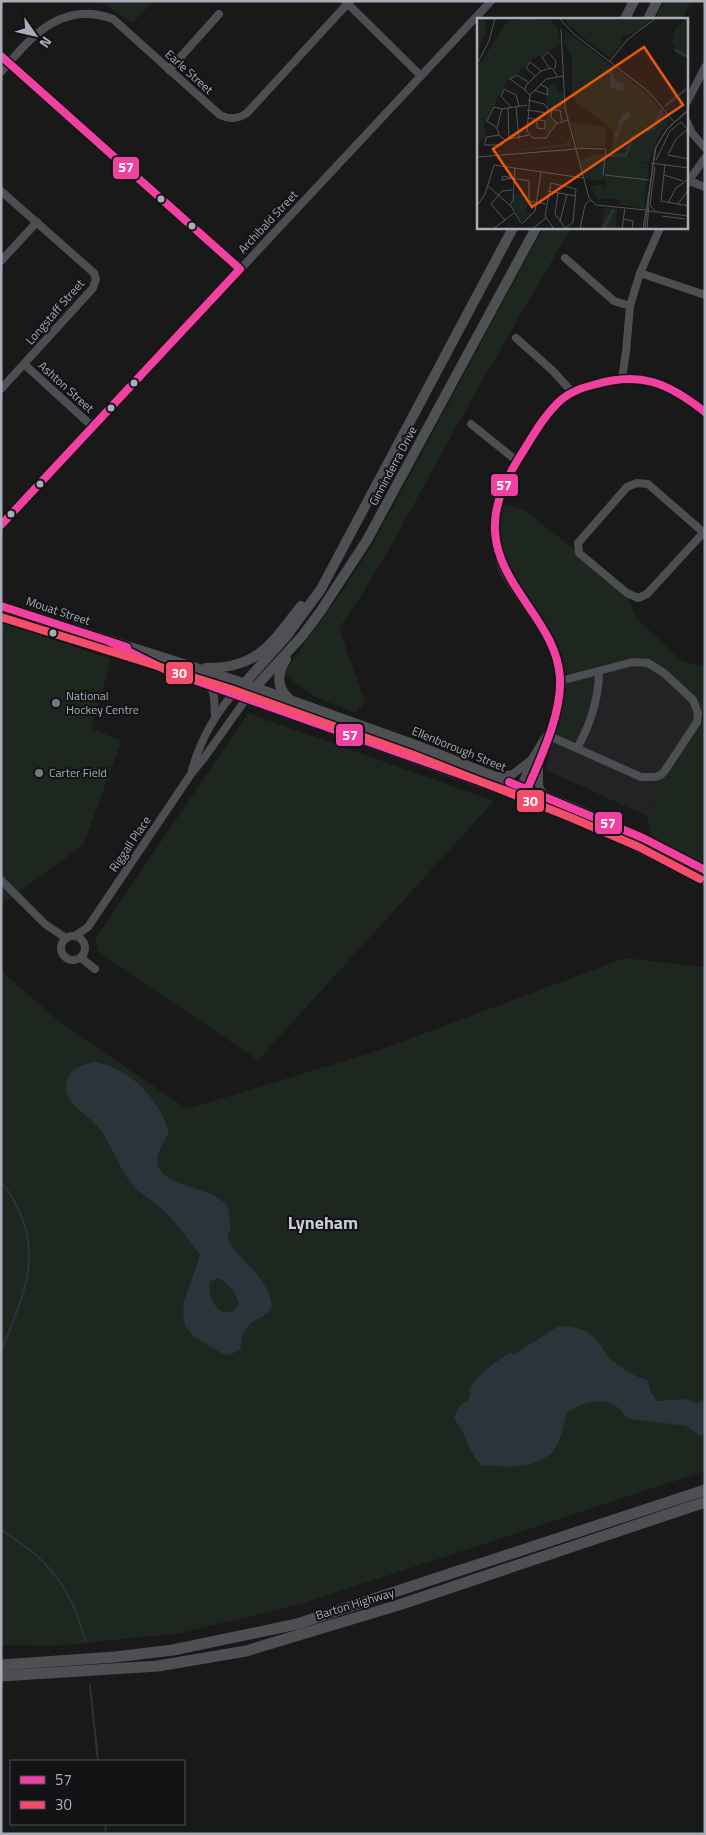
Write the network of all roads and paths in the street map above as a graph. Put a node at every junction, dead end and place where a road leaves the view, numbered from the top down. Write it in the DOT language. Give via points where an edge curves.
graph roads {
  1 [pos="491,1"];
  2 [pos="634,1"];
  3 [pos="657,1"];
  4 [pos="348,2"];
  5 [pos="219,14"];
  6 [pos="626,18"];
  7 [pos="648,18"];
  8 [pos="1,56"];
  9 [pos="9,63"];
  10 [pos="705,67"];
  11 [pos="169,70"];
  12 [pos="1,72"];
  13 [pos="421,76"];
  14 [pos="688,100"];
  15 [pos="688,124"];
  16 [pos="705,148"];
  17 [pos="705,158"];
  18 [pos="688,182"];
  19 [pos="705,187"];
  20 [pos="1,191"];
  21 [pos="37,222"];
  22 [pos="512,229"];
  23 [pos="535,229"];
  24 [pos="660,229"];
  25 [pos="565,258"];
  26 [pos="1,261"];
  27 [pos="240,269"];
  28 [pos="640,272"];
  29 [pos="705,295"];
  30 [pos="630,306"];
  31 [pos="516,338"];
  32 [pos="626,352"];
  33 [pos="24,364"];
  34 [pos="622,378"];
  35 [pos="631,378"];
  36 [pos="1,389"];
  37 [pos="572,392"];
  38 [pos="705,412"];
  39 [pos="471,424"];
  40 [pos="93,426"];
  41 [pos="517,461"];
  42 [pos="1,525"];
  43 [pos="704,532"];
  44 [pos="343,549"];
  45 [pos="1,606"];
  46 [pos="303,635"];
  47 [pos="108,641"];
  48 [pos="194,668"];
  49 [pos="599,672"];
  50 [pos="560,681"];
  51 [pos="244,684"];
  52 [pos="211,686"];
  53 [pos="255,688"];
  54 [pos="233,694"];
  55 [pos="246,699"];
  56 [pos="290,700"];
  57 [pos="214,718"];
  58 [pos="547,735"];
  59 [pos="577,748"];
  60 [pos="536,760"];
  61 [pos="191,774"];
  62 [pos="495,776"];
  63 [pos="522,792"];
  64 [pos="544,796"];
  65 [pos="705,870"];
  66 [pos="1,880"];
  67 [pos="705,880"];
  68 [pos="46,924"];
  69 [pos="88,927"];
  70 [pos="75,936"];
  71 [pos="66,938"];
  72 [pos="84,944"];
  73 [pos="61,946"];
  74 [pos="81,958"];
  75 [pos="95,969"];
  76 [pos="705,1490"];
  77 [pos="705,1502"];
  78 [pos="1,1665"];
  79 [pos="1,1676"];
  1 -- 13 [label="street, Archibald Street"];
  2 -- 6 [label="main road"];
  3 -- 7 [label="main road"];
  4 -- 11 [label="street, Earle Street" via="240,118 220,115"];
  4 -- 13 [label="street"];
  5 -- 11 [label="street"];
  8 -- 9 [label="street"];
  9 -- 11 [label="street, Earle Street" via="55,14 78,7 91,8 113,19"];
  9 -- 12 [label="street, Earle Street"];
  9 -- 27 [label="street"];
  10 -- 14 [label="street"];
  13 -- 27 [label="street, Archibald Street"];
  15 -- 16 [label="street"];
  17 -- 18 [label="street"];
  18 -- 19 [label="street"];
  20 -- 21 [label="street, Longstaff Street"];
  21 -- 26 [label="street"];
  21 -- 33 [label="street, Longstaff Street" via="94,273 96,279 93,288"];
  22 -- 44 [label="main road, Ginninderra Drive"];
  23 -- 46 [label="main road, Ginninderra Drive" via="367,540"];
  24 -- 28 [label="street"];
  25 -- 30 [label="street" via="614,301"];
  27 -- 40 [label="street, Archibald Street"];
  28 -- 29 [label="street"];
  28 -- 30 [label="street"];
  30 -- 32 [label="street"];
  31 -- 37 [label="street"];
  32 -- 34 [label="street"];
  32 -- 35 [label="street"];
  33 -- 36 [label="street, Longstaff Street"];
  33 -- 40 [label="street, Ashton Street"];
  34 -- 35 [label="street"];
  34 -- 37 [label="street"];
  35 -- 38 [label="street" via="666,387"];
  37 -- 41 [label="street" via="549,412"];
  39 -- 41 [label="street"];
  40 -- 42 [label="street, Archibald Street"];
  41 -- 50 [label="street" via="495,516 497,549 504,572 552,649"];
  43 -- 43 [label="street" via="647,594 638,598 627,593 579,553 578,543 627,487 637,483 648,484"];
  44 -- 48 [label="main road" via="264,650 236,665"];
  44 -- 51 [label="main road, Ginninderra Drive" via="309,606"];
  45 -- 47 [label="main road, Mouat Street"];
  46 -- 53 [label="main road, Ginninderra Drive"];
  46 -- 56 [label="main road" via="279,674 280,687"];
  47 -- 48 [label="main road, Mouat Street"];
  47 -- 52 [label="main road, Mouat Street" via="166,670"];
  48 -- 51 [label="main road, Mouat Street"];
  49 -- 50 [label="street"];
  49 -- 59 [label="street" via="598,693"];
  49 -- 59 [label="street" via="633,662 648,663 693,700 697,709 696,722 666,769 652,778 636,775"];
  50 -- 58 [label="street"];
  51 -- 53 [label="main road, Mouat Street"];
  51 -- 54 [label="main road, Ginninderra Drive"];
  52 -- 54 [label="main road, Mouat Street"];
  52 -- 57 [label="street, Riggall Place" via="215,700"];
  53 -- 55 [label="main road, Ginninderra Drive"];
  53 -- 56 [label="main road, Ellenborough Street"];
  54 -- 55 [label="main road, Mouat Street"];
  54 -- 57 [label="street, Riggall Place"];
  55 -- 61 [label="street, Riggall Place"];
  55 -- 63 [label="main road, Ellenborough Street"];
  56 -- 62 [label="main road, Ellenborough Street"];
  57 -- 61 [label="street, Riggall Place"];
  58 -- 59 [label="street"];
  58 -- 60 [label="street"];
  60 -- 62 [label="street" via="513,774"];
  60 -- 63 [label="street"];
  60 -- 64 [label="street" via="539,786"];
  61 -- 69 [label="street, Riggall Place"];
  62 -- 63 [label="main road, Ellenborough Street"];
  63 -- 64 [label="main road, Ellenborough Street"];
  63 -- 67 [label="main road, Ellenborough Street"];
  64 -- 65 [label="main road, Ellenborough Street" via="642,838"];
  66 -- 68 [label="street"];
  68 -- 71 [label="street"];
  68 -- 73 [label="street"];
  69 -- 70 [label="street, Riggall Place"];
  69 -- 72 [label="street, Riggall Place"];
  70 -- 71 [label="street"];
  70 -- 72 [label="street"];
  71 -- 73 [label="street"];
  72 -- 74 [label="street" via="85,952"];
  73 -- 74 [label="street" via="67,959"];
  74 -- 75 [label="street"];
  76 -- 78 [label="highway, Barton Highway" via="297,1624 174,1650"];
  77 -- 79 [label="highway, Barton Highway" via="402,1604 246,1651 158,1666"];
}
